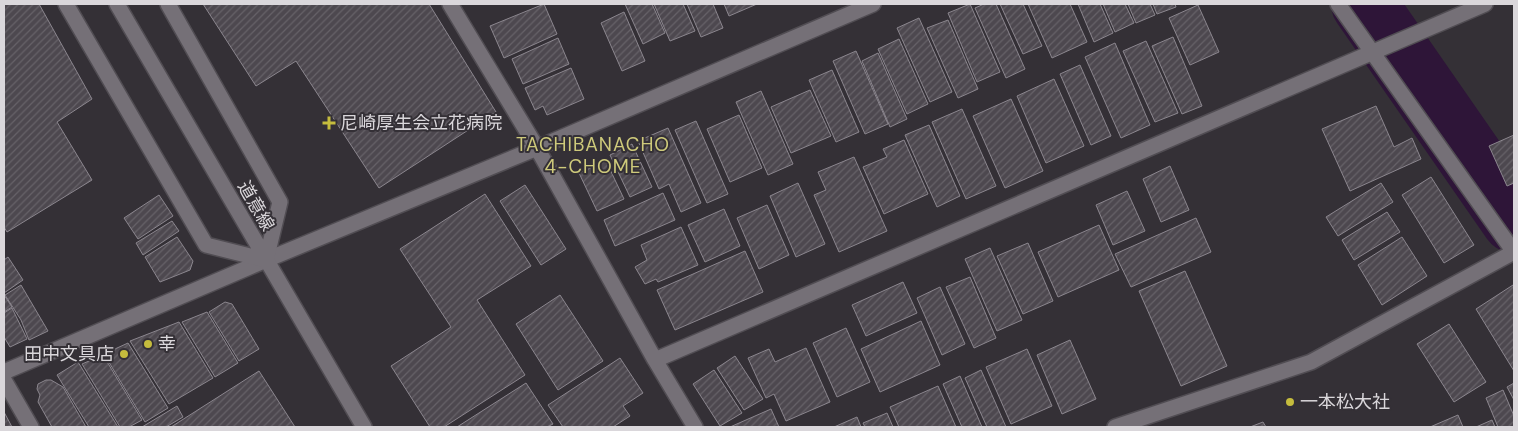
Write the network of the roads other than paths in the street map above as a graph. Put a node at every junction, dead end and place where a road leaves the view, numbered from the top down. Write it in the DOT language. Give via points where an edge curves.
graph roads {
  1 [pos="66,4"];
  2 [pos="117,4"];
  3 [pos="168,4"];
  4 [pos="450,4"];
  5 [pos="873,4"];
  6 [pos="1338,4"];
  7 [pos="1485,4"];
  8 [pos="1372,53"];
  9 [pos="537,148"];
  10 [pos="1514,252"];
  11 [pos="266,260"];
  12 [pos="655,360"];
  13 [pos="4,372"];
  14 [pos="4,380"];
  15 [pos="31,427"];
  16 [pos="364,427"];
  17 [pos="695,427"];
  18 [pos="1115,427"];
  1 -- 11 [label="street" via="206,245"];
  2 -- 11 [label="street, 道意線"];
  3 -- 11 [label="street" via="280,202"];
  4 -- 9 [label="street"];
  5 -- 9 [label="street"];
  6 -- 8 [label="street"];
  7 -- 8 [label="street"];
  8 -- 10 [label="street"];
  8 -- 12 [label="street"];
  9 -- 11 [label="street"];
  9 -- 12 [label="street"];
  10 -- 18 [label="street" via="1311,362"];
  11 -- 13 [label="street"];
  11 -- 16 [label="street, 道意線"];
  12 -- 17 [label="street"];
  14 -- 15 [label="street"];
}
